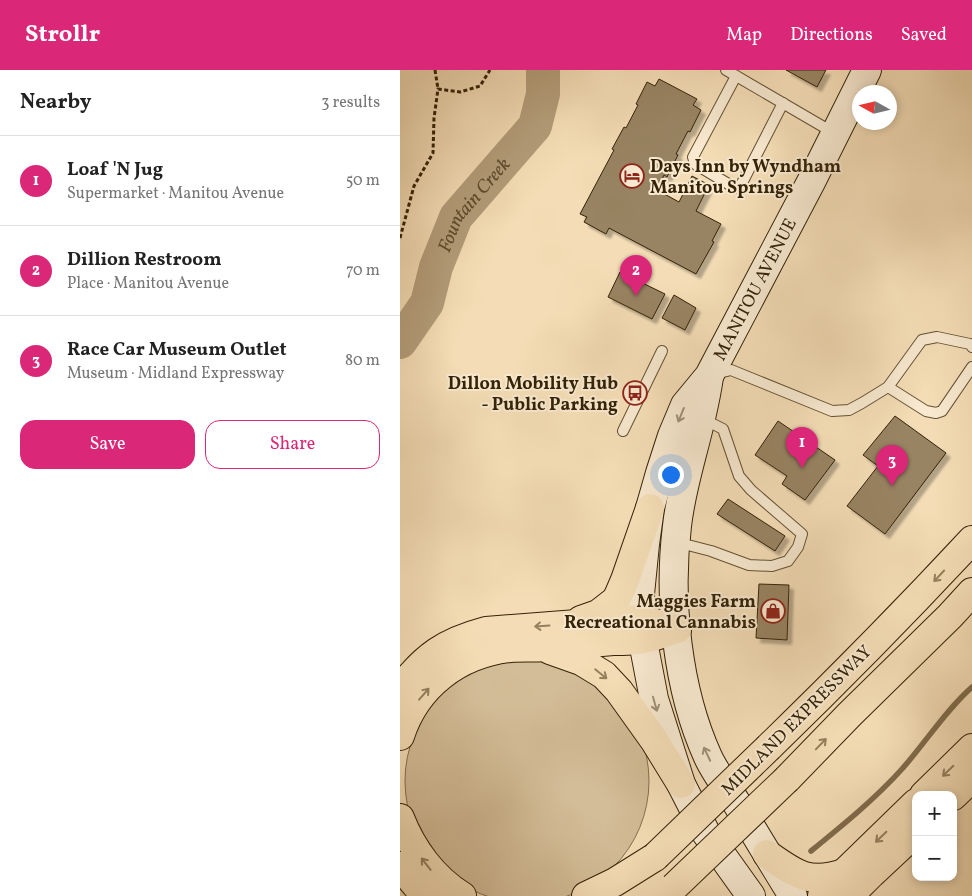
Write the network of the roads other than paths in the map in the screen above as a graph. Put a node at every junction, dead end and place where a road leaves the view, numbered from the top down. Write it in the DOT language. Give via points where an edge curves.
graph roads {
  1 [pos="726,70"];
  2 [pos="867,70"];
  3 [pos="736,76"];
  4 [pos="784,103"];
  5 [pos="835,133"];
  6 [pos="972,347"];
  7 [pos="662,351"];
  8 [pos="972,367"];
  9 [pos="709,376"];
  10 [pos="888,387"];
  11 [pos="701,418"];
  12 [pos="623,431"];
  13 [pos="650,508"];
  14 [pos="972,540"];
  15 [pos="675,542"];
  16 [pos="972,592"];
  17 [pos="972,614"];
  18 [pos="570,624"];
  19 [pos="642,629"];
  20 [pos="677,629"];
  21 [pos="541,648"];
  22 [pos="400,689"];
  23 [pos="850,714"];
  24 [pos="400,736"];
  25 [pos="972,748"];
  26 [pos="972,778"];
  27 [pos="681,784"];
  28 [pos="928,791"];
  29 [pos="957,792"];
  30 [pos="912,808"];
  31 [pos="400,818"];
  32 [pos="912,836"];
  33 [pos="767,854"];
  34 [pos="656,857"];
  35 [pos="400,866"];
  36 [pos="849,888"];
  37 [pos="669,892"];
  38 [pos="749,895"];
  39 [pos="425,896"];
  40 [pos="462,896"];
  41 [pos="586,896"];
  42 [pos="616,896"];
  43 [pos="794,896"];
  44 [pos="822,896"];
  1 -- 3 [label="lane"];
  2 -- 5 [label="main road, MANITOU AVENUE"];
  3 -- 4 [label="lane"];
  3 -- 4 [label="lane" via="693,157 695,164 735,188 740,187"];
  4 -- 5 [label="lane"];
  5 -- 9 [label="main road, MANITOU AVENUE"];
  6 -- 10 [label="lane" via="937,337 922,340"];
  7 -- 12 [label="lane"];
  8 -- 10 [label="lane" via="942,410 936,413 926,411"];
  9 -- 10 [label="lane" via="731,370 832,411 849,410"];
  9 -- 11 [label="main road, MANITOU AVENUE"];
  9 -- 13 [label="main road, MANITOU AVENUE, one-way" via="685,405"];
  11 -- 15 [label="main road, MANITOU AVENUE" via="683,488"];
  11 -- 15 [label="lane" via="724,429 739,476 802,534 788,561 772,566 749,565"];
  13 -- 18 [label="highway" via="616,600 598,614"];
  13 -- 19 [label="main road, MANITOU AVENUE" via="640,594"];
  14 -- 34 [label="highway, MIDLAND EXPRESSWAY, one-way, bridge" via="870,648"];
  15 -- 20 [label="main road, MANITOU AVENUE"];
  16 -- 23 [label="highway, MIDLAND EXPRESSWAY"];
  17 -- 23 [label="highway" via="940,645"];
  18 -- 19 [label="highway"];
  18 -- 22 [label="highway, one-way" via="486,631 466,636 429,657"];
  19 -- 20 [label="highway"];
  19 -- 21 [label="highway"];
  19 -- 27 [label="main road, MANITOU AVENUE, one-way" via="654,699"];
  33 -- 20 [label="main road, MANITOU AVENUE, one-way" via="709,758 696,728 687,696"];
  24 -- 21 [label="highway, one-way" via="412,707 434,682 463,661 510,648"];
  21 -- 27 [label="highway, one-way" via="581,661 604,675 654,740"];
  37 -- 23 [label="highway, MIDLAND EXPRESSWAY, one-way, bridge"];
  25 -- 28 [label="highway, one-way"];
  26 -- 29 [label="highway"];
  27 -- 38 [label="main road, MANITOU AVENUE" via="706,832"];
  30 -- 36 [label="highway, one-way"];
  40 -- 31 [label="highway, one-way" via="428,868"];
  32 -- 36 [label="highway" via="871,874"];
  33 -- 36 [label="highway" via="804,876 830,878"];
  33 -- 43 [label="main road, MANITOU AVENUE"];
  34 -- 41 [label="highway"];
  34 -- 42 [label="highway, MIDLAND EXPRESSWAY"];
  35 -- 39 [label="highway"];
  36 -- 44 [label="highway"];
}
